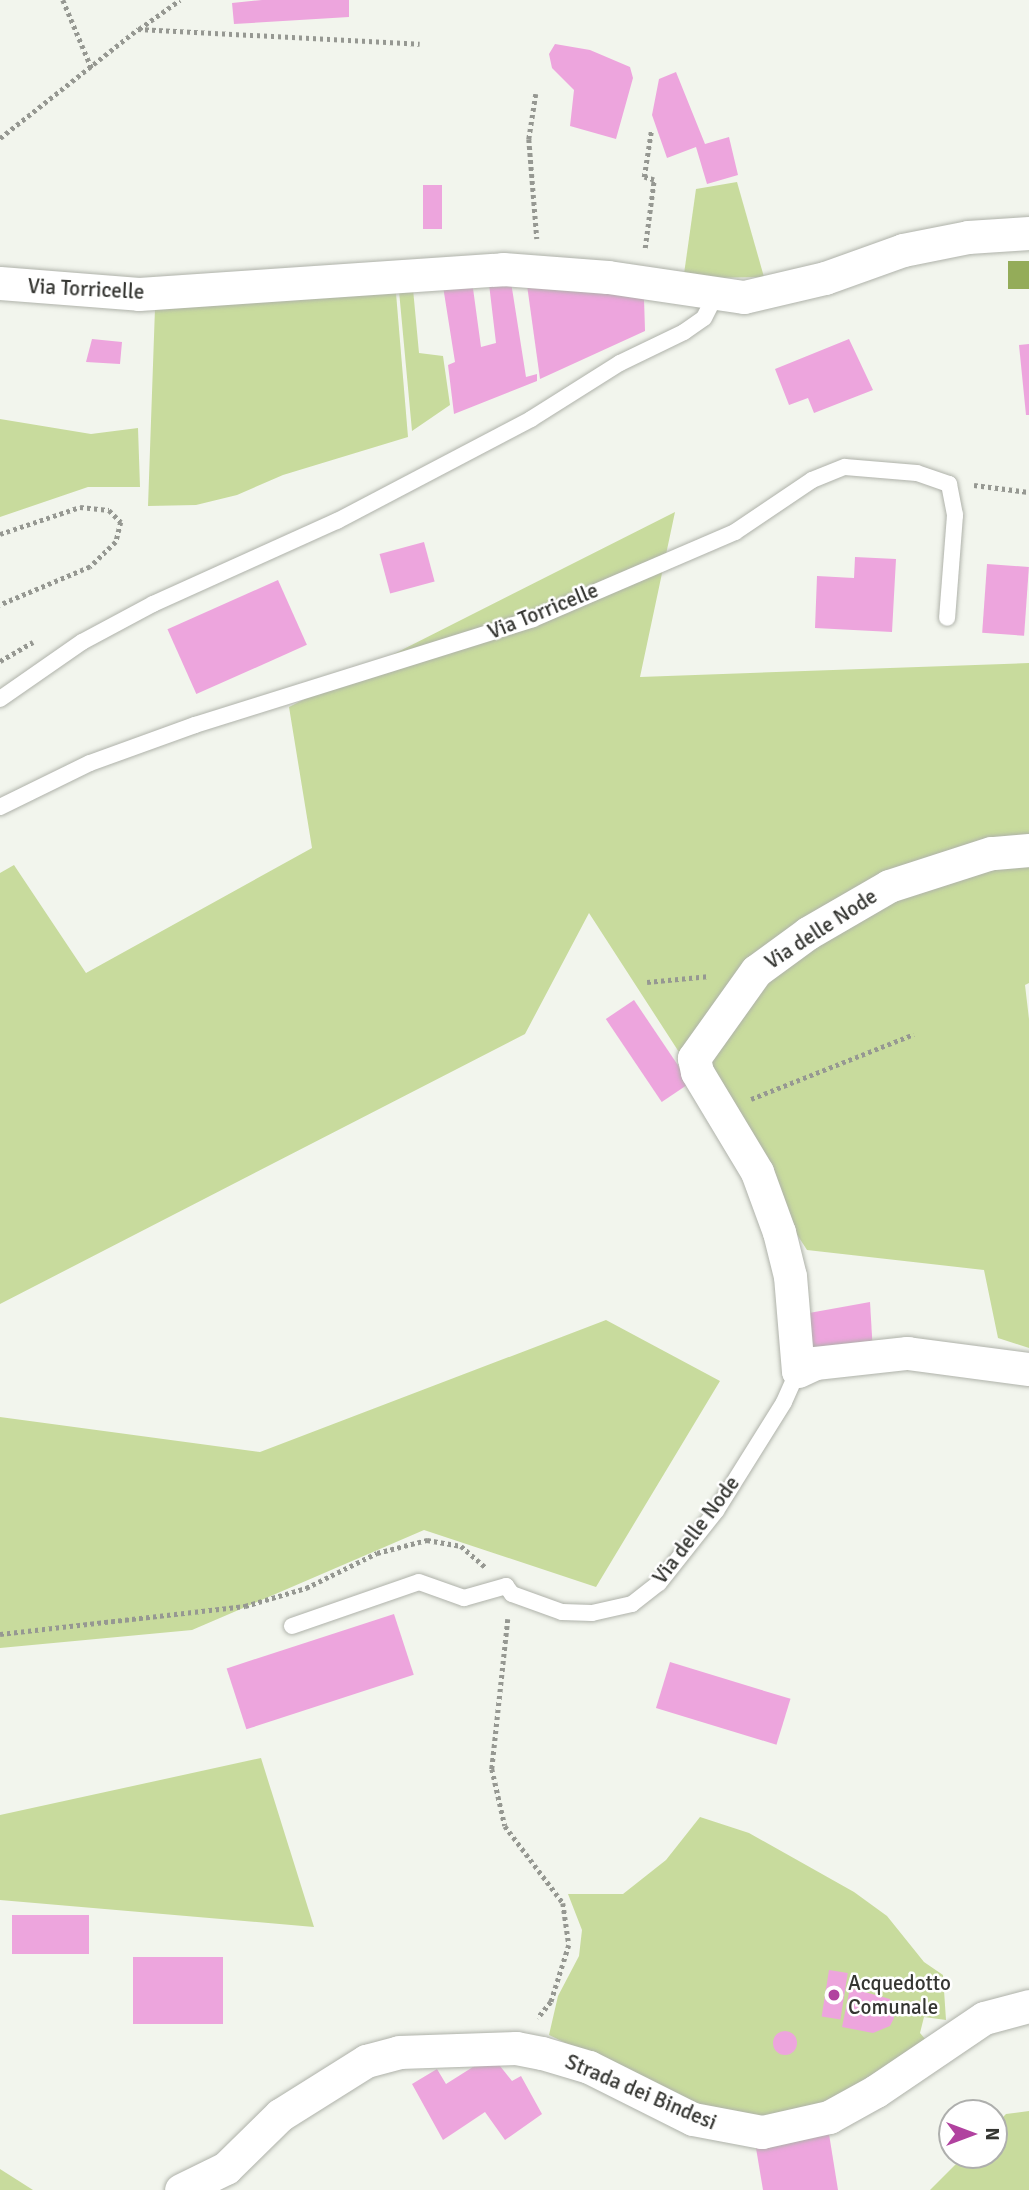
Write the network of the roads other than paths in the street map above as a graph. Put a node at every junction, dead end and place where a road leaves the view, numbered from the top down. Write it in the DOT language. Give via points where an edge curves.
graph roads {
  1 [pos="1029,233"];
  2 [pos="0,283"];
  3 [pos="715,296"];
  4 [pos="947,618"];
  5 [pos="0,699"];
  6 [pos="0,807"];
  7 [pos="1029,850"];
  8 [pos="1029,1370"];
  9 [pos="798,1371"];
  10 [pos="292,1626"];
  11 [pos="1029,2006"];
  12 [pos="181,2190"];
  1 -- 3 [label="street, Via Torricelle" via="954,239 892,253 770,294"];
  2 -- 3 [label="street, Via Torricelle" via="139,294 444,271 539,271"];
  3 -- 5 [label="lane" via="704,318 684,332 620,363 539,415 337,521 153,604 82,642"];
  4 -- 6 [label="lane, Via Torricelle" via="954,515 949,484 917,473 845,467 827,471 735,532 533,619 195,725 90,763"];
  7 -- 9 [label="street, Via delle Node" via="991,853 889,886 756,971 694,1058 697,1072 757,1172 779,1233 790,1276"];
  8 -- 9 [label="street" via="906,1353 815,1363"];
  9 -- 10 [label="lane, Via delle Node" via="784,1402 716,1511 659,1583 632,1604 592,1613 562,1612 509,1590 464,1598 419,1582"];
  11 -- 12 [label="street, Strada dei Bindesi" via="984,2018 829,2117 762,2132 693,2119 589,2067 516,2048 422,2050 366,2061 280,2115 226,2168"];
}
